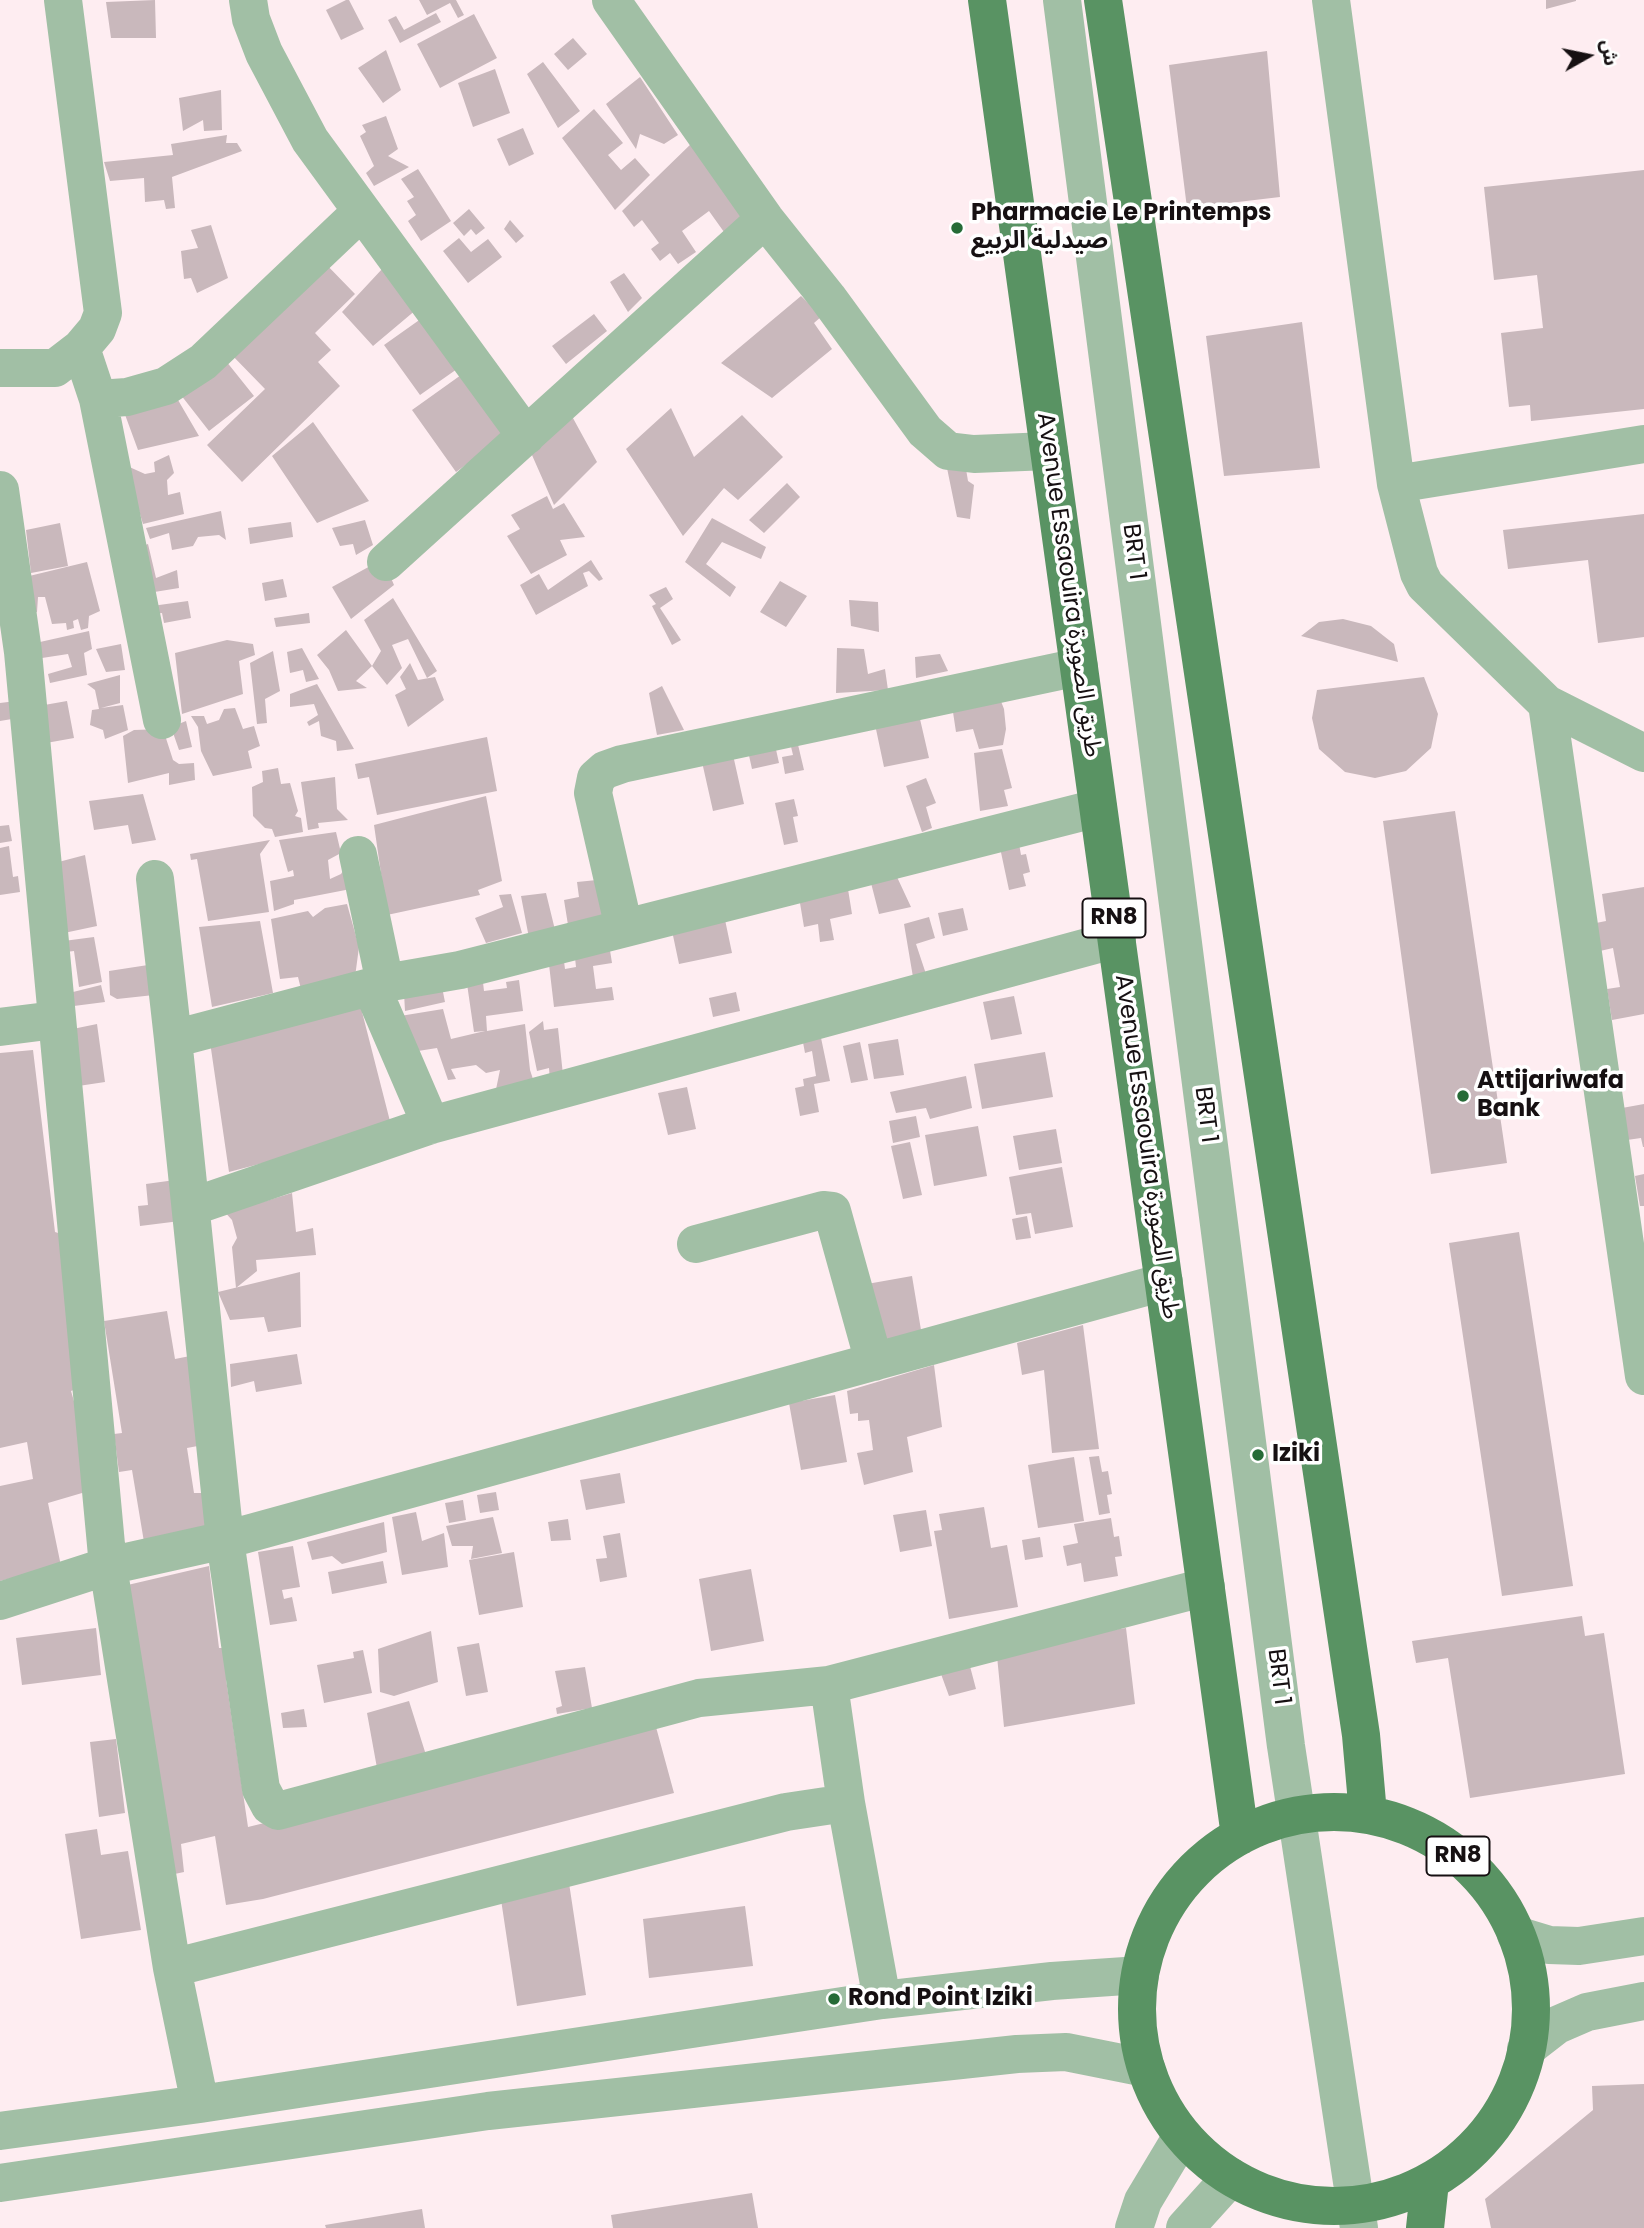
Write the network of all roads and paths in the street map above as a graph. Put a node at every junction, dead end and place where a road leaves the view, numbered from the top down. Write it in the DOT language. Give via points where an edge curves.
graph roads {
  1 [pos="63,0"];
  2 [pos="248,0"];
  3 [pos="611,0"];
  4 [pos="987,0"];
  5 [pos="1062,0"];
  6 [pos="1103,0"];
  7 [pos="1331,0"];
  8 [pos="362,211"];
  9 [pos="765,219"];
  10 [pos="81,348"];
  11 [pos="0,368"];
  12 [pos="98,400"];
  13 [pos="526,436"];
  14 [pos="1644,444"];
  15 [pos="1049,451"];
  16 [pos="1396,484"];
  17 [pos="0,491"];
  18 [pos="386,562"];
  19 [pos="1079,667"];
  20 [pos="1547,704"];
  21 [pos="162,720"];
  22 [pos="1644,753"];
  23 [pos="1098,808"];
  24 [pos="358,855"];
  25 [pos="155,879"];
  26 [pos="624,928"];
  27 [pos="1117,939"];
  28 [pos="379,986"];
  29 [pos="55,1020"];
  30 [pos="0,1027"];
  31 [pos="173,1039"];
  32 [pos="431,1125"];
  33 [pos="191,1207"];
  34 [pos="696,1244"];
  35 [pos="1164,1282"];
  36 [pos="874,1362"];
  37 [pos="1644,1376"];
  38 [pos="225,1540"];
  39 [pos="108,1566"];
  40 [pos="1206,1587"];
  41 [pos="0,1601"];
  42 [pos="828,1685"];
  43 [pos="846,1803"];
  44 [pos="1368,1814"];
  45 [pos="1296,1815"];
  46 [pos="1240,1836"];
  47 [pos="1516,1935"];
  48 [pos="1644,1937"];
  49 [pos="172,1968"];
  50 [pos="1140,1975"];
  51 [pos="882,2000"];
  52 [pos="1644,2001"];
  53 [pos="1527,2049"];
  54 [pos="1146,2068"];
  55 [pos="200,2104"];
  56 [pos="0,2132"];
  57 [pos="1182,2136"];
  58 [pos="1231,2177"];
  59 [pos="1430,2182"];
  60 [pos="0,2183"];
  61 [pos="1285,2213"];
  62 [pos="1357,2217"];
  63 [pos="1134,2228"];
  64 [pos="1185,2228"];
  65 [pos="1424,2228"];
  1 -- 10 [label="street" via="103,313"];
  2 -- 8 [label="street" via="264,53 310,140"];
  3 -- 9 [label="street"];
  4 -- 15 [label="main road, Avenue Essaouira طريق الصويرة / RN8"];
  5 -- 45 [label="street, BRT 1"];
  6 -- 44 [label="main road" via="1357,1708"];
  7 -- 16 [label="street"];
  8 -- 12 [label="street" via="203,362 166,386"];
  8 -- 13 [label="street"];
  9 -- 13 [label="street"];
  9 -- 15 [label="street" via="925,431 948,452"];
  10 -- 11 [label="street" via="55,368"];
  10 -- 12 [label="street"];
  12 -- 21 [label="street"];
  13 -- 18 [label="street"];
  14 -- 16 [label="street"];
  15 -- 19 [label="main road, Avenue Essaouira طريق الصويرة / RN8"];
  16 -- 20 [label="street" via="1425,585"];
  17 -- 29 [label="street" via="23,652"];
  19 -- 23 [label="main road, Avenue Essaouira طريق الصويرة / RN8"];
  19 -- 26 [label="street" via="605,770 593,793"];
  20 -- 22 [label="street"];
  20 -- 37 [label="street"];
  23 -- 26 [label="street"];
  23 -- 27 [label="main road, Avenue Essaouira طريق الصويرة / RN8"];
  24 -- 28 [label="street"];
  25 -- 31 [label="street"];
  26 -- 28 [label="street"];
  27 -- 32 [label="street"];
  27 -- 35 [label="main road, Avenue Essaouira طريق الصويرة / RN8"];
  28 -- 31 [label="street"];
  28 -- 32 [label="street"];
  29 -- 30 [label="street"];
  29 -- 39 [label="street"];
  31 -- 33 [label="street"];
  32 -- 33 [label="street"];
  33 -- 38 [label="street"];
  34 -- 36 [label="street" via="832,1211"];
  35 -- 36 [label="street"];
  35 -- 40 [label="main road, Avenue Essaouira طريق الصويرة / RN8"];
  36 -- 38 [label="street"];
  38 -- 39 [label="street"];
  38 -- 42 [label="street" via="261,1789 278,1811 699,1698"];
  39 -- 41 [label="street"];
  39 -- 49 [label="street"];
  40 -- 42 [label="street"];
  40 -- 46 [label="main road, Avenue Essaouira طريق الصويرة / RN8"];
  42 -- 43 [label="street"];
  43 -- 49 [label="street" via="786,1812"];
  43 -- 51 [label="street"];
  44 -- 45 [label="main road, RN8"];
  44 -- 47 [label="main road, RN8" via="1419,1831 1464,1860 1490,1889"];
  45 -- 46 [label="main road, RN8"];
  45 -- 62 [label="street, BRT 1"];
  46 -- 50 [label="main road, RN8" via="1202,1862 1173,1895 1152,1933"];
  47 -- 48 [label="street" via="1549,1945 1579,1947"];
  47 -- 53 [label="main road, RN8" via="1531,1999"];
  49 -- 55 [label="street"];
  50 -- 51 [label="street"];
  50 -- 54 [label="main road, RN8" via="1137,2022"];
  51 -- 55 [label="street"];
  52 -- 53 [label="street" via="1587,2012 1557,2025"];
  53 -- 59 [label="main road, RN8" via="1517,2084 1495,2123 1466,2156"];
  54 -- 57 [label="main road, RN8"];
  54 -- 60 [label="street" via="1066,2052 1017,2054 488,2111"];
  55 -- 56 [label="street"];
  57 -- 58 [label="main road, RN8"];
  57 -- 63 [label="street" via="1143,2201"];
  58 -- 61 [label="main road, RN8"];
  58 -- 64 [label="street"];
  59 -- 62 [label="main road, RN8"];
  59 -- 65 [label="main road"];
  61 -- 62 [label="main road, RN8" via="1317,2206"];
}
